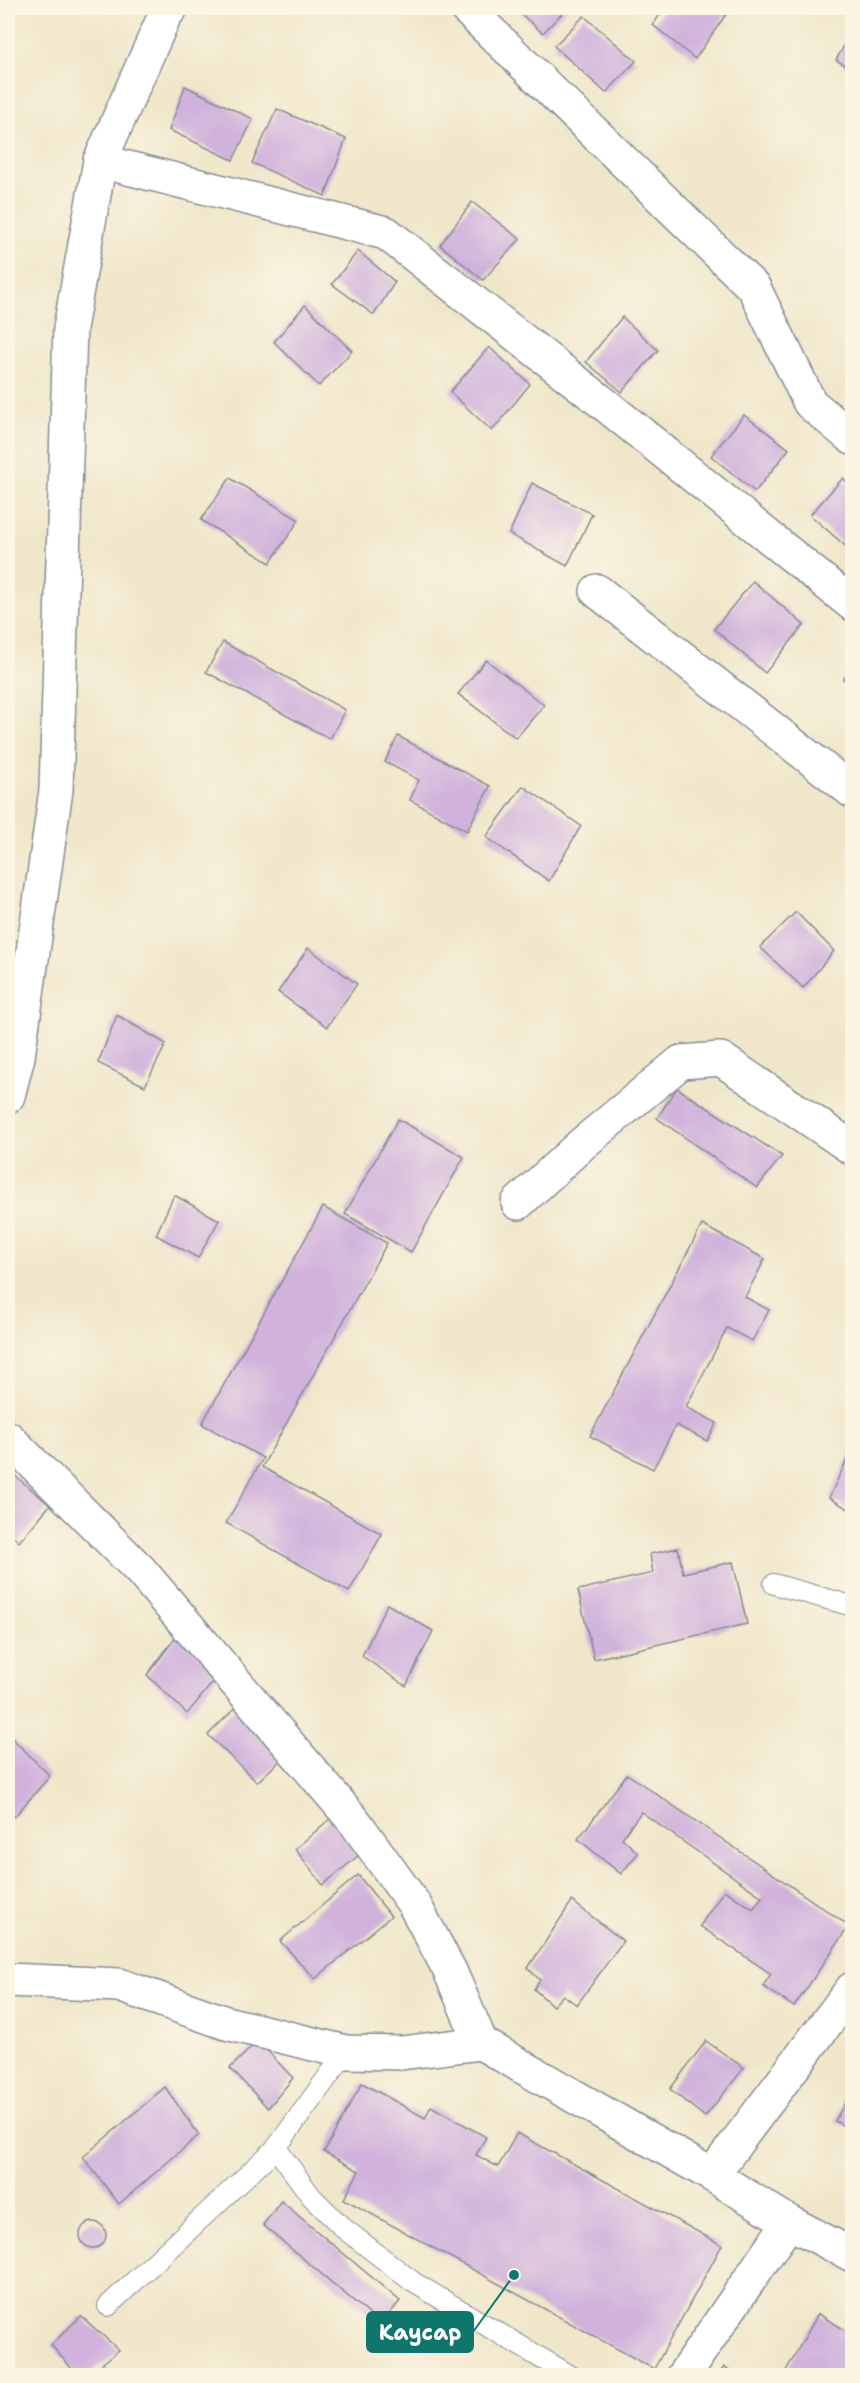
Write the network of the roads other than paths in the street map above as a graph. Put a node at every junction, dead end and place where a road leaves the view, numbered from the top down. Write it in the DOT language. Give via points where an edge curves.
graph roads {
  1 [pos="171,8"];
  2 [pos="466,8"];
  3 [pos="100,161"];
  4 [pos="852,438"];
  5 [pos="597,591"];
  6 [pos="852,604"];
  7 [pos="852,791"];
  8 [pos="8,1096"];
  9 [pos="852,1148"];
  10 [pos="518,1203"];
  11 [pos="8,1438"];
  12 [pos="774,1584"];
  13 [pos="852,1606"];
  14 [pos="8,1980"];
  15 [pos="852,1989"];
  16 [pos="481,2043"];
  17 [pos="346,2052"];
  18 [pos="276,2148"];
  19 [pos="712,2175"];
  20 [pos="789,2222"];
  21 [pos="852,2255"];
  22 [pos="108,2306"];
  23 [pos="571,2376"];
  24 [pos="683,2376"];
  1 -- 3 [label="street"];
  2 -- 4 [label="street" via="754,288 810,403"];
  3 -- 6 [label="street" via="386,233"];
  3 -- 8 [label="street" via="70,328 56,790 18,1058"];
  5 -- 7 [label="street"];
  9 -- 10 [label="street" via="721,1059 681,1062"];
  11 -- 16 [label="street" via="140,1570 355,1822 414,1904 450,1971"];
  12 -- 13 [label="lane"];
  14 -- 17 [label="street" via="119,1985 226,2023"];
  15 -- 19 [label="street"];
  16 -- 17 [label="street" via="401,2053"];
  16 -- 19 [label="street"];
  17 -- 18 [label="lane"];
  18 -- 22 [label="lane"];
  18 -- 23 [label="lane" via="310,2196 342,2227 413,2283"];
  19 -- 20 [label="street"];
  20 -- 21 [label="street"];
  20 -- 24 [label="street"];
}
